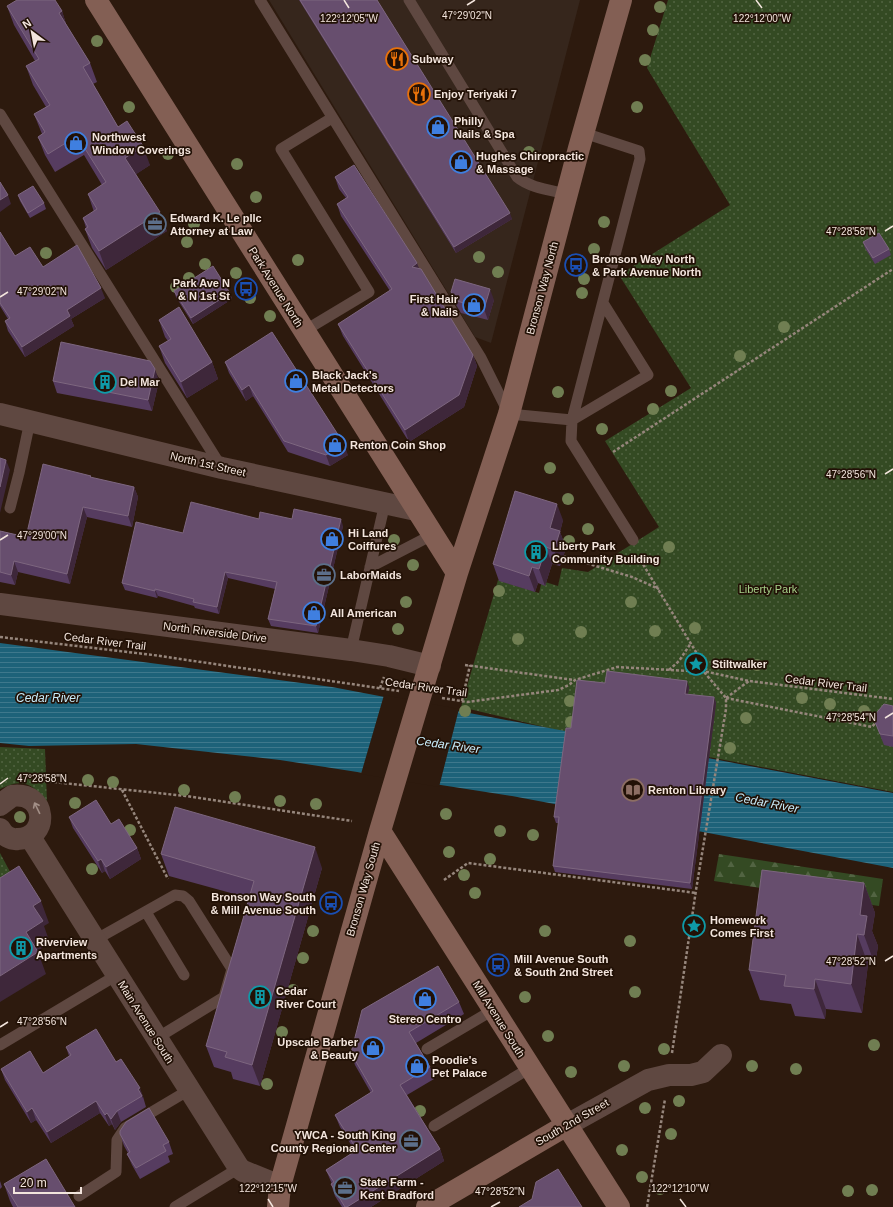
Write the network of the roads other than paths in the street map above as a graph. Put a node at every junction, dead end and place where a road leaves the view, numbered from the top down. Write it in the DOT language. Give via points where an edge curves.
graph roads {
  1 [pos="96,0"];
  2 [pos="260,0"];
  3 [pos="409,0"];
  4 [pos="621,0"];
  5 [pos="0,114"];
  6 [pos="332,118"];
  7 [pos="584,133"];
  8 [pos="567,194"];
  9 [pos="603,303"];
  10 [pos="304,332"];
  11 [pos="0,396"];
  12 [pos="509,414"];
  13 [pos="14,417"];
  14 [pos="572,420"];
  15 [pos="222,468"];
  16 [pos="385,503"];
  17 [pos="10,508"];
  18 [pos="416,510"];
  19 [pos="432,534"];
  20 [pos="633,540"];
  21 [pos="370,567"];
  22 [pos="457,573"];
  23 [pos="0,604"];
  24 [pos="352,650"];
  25 [pos="430,666"];
  26 [pos="0,806"];
  27 [pos="381,828"];
  28 [pos="0,829"];
  29 [pos="30,836"];
  30 [pos="146,912"];
  31 [pos="95,940"];
  32 [pos="117,975"];
  33 [pos="184,975"];
  34 [pos="494,1010"];
  35 [pos="157,1038"];
  36 [pos="0,1045"];
  37 [pos="427,1049"];
  38 [pos="721,1055"];
  39 [pos="530,1068"];
  40 [pos="190,1090"];
  41 [pos="567,1125"];
  42 [pos="434,1126"];
  43 [pos="239,1168"];
  44 [pos="79,1196"];
  45 [pos="279,1196"];
  46 [pos="434,1205"];
  47 [pos="175,1207"];
  48 [pos="619,1207"];
  1 -- 10 [label="main road, Park Avenue North"];
  2 -- 6 [label="lane"];
  3 -- 8 [label="lane" via="517,176 535,186"];
  4 -- 7 [label="main road, Bronson Way North"];
  5 -- 15 [label="lane"];
  6 -- 10 [label="lane" via="281,149 369,292"];
  6 -- 12 [label="lane" via="481,358"];
  7 -- 8 [label="main road, Bronson Way North"];
  7 -- 9 [label="lane" via="639,151 640,159"];
  8 -- 12 [label="main road, Bronson Way North"];
  9 -- 14 [label="lane"];
  9 -- 14 [label="lane" via="648,375"];
  10 -- 18 [label="main road, Park Avenue North"];
  11 -- 13 [label="street"];
  12 -- 14 [label="lane"];
  12 -- 22 [label="main road, Bronson Way North"];
  13 -- 15 [label="street, North 1st Street"];
  13 -- 17 [label="lane" via="19,473"];
  14 -- 20 [label="lane" via="571,441"];
  15 -- 16 [label="street, North 1st Street"];
  16 -- 18 [label="street, North 1st Street"];
  16 -- 21 [label="lane"];
  18 -- 19 [label="main road, Park Avenue North"];
  19 -- 21 [label="lane"];
  19 -- 22 [label="main road, Park Avenue North"];
  21 -- 24 [label="lane"];
  22 -- 25 [label="main road, Bronson Way South"];
  23 -- 24 [label="street, North Riverside Drive"];
  24 -- 25 [label="street, North Riverside Drive"];
  25 -- 27 [label="main road, Bronson Way South"];
  29 -- 26 [label="street, one-way" via="35,832 41,819 32,800 20,795 12,796"];
  27 -- 34 [label="main road, Mill Avenue South"];
  27 -- 45 [label="main road, Bronson Way South"];
  28 -- 29 [label="street" via="8,837 15,839"];
  29 -- 31 [label="street, Main Avenue South"];
  30 -- 31 [label="lane"];
  30 -- 33 [label="lane"];
  30 -- 35 [label="lane" via="175,895 183,896 189,901 232,969 224,997"];
  31 -- 32 [label="street, Main Avenue South"];
  32 -- 35 [label="street, Main Avenue South"];
  32 -- 36 [label="lane"];
  34 -- 37 [label="lane"];
  34 -- 39 [label="main road, Mill Avenue South"];
  35 -- 40 [label="street, Main Avenue South"];
  38 -- 41 [label="street, South 2nd Street" via="703,1072 658,1077 636,1085"];
  39 -- 41 [label="main road, Mill Avenue South"];
  39 -- 42 [label="lane"];
  40 -- 43 [label="street, Main Avenue South"];
  40 -- 44 [label="lane" via="125,1128 118,1140 116,1172"];
  41 -- 46 [label="main road, South 2nd Street"];
  41 -- 48 [label="main road, Mill Avenue South"];
  43 -- 45 [label="street"];
  43 -- 47 [label="lane"];
}
